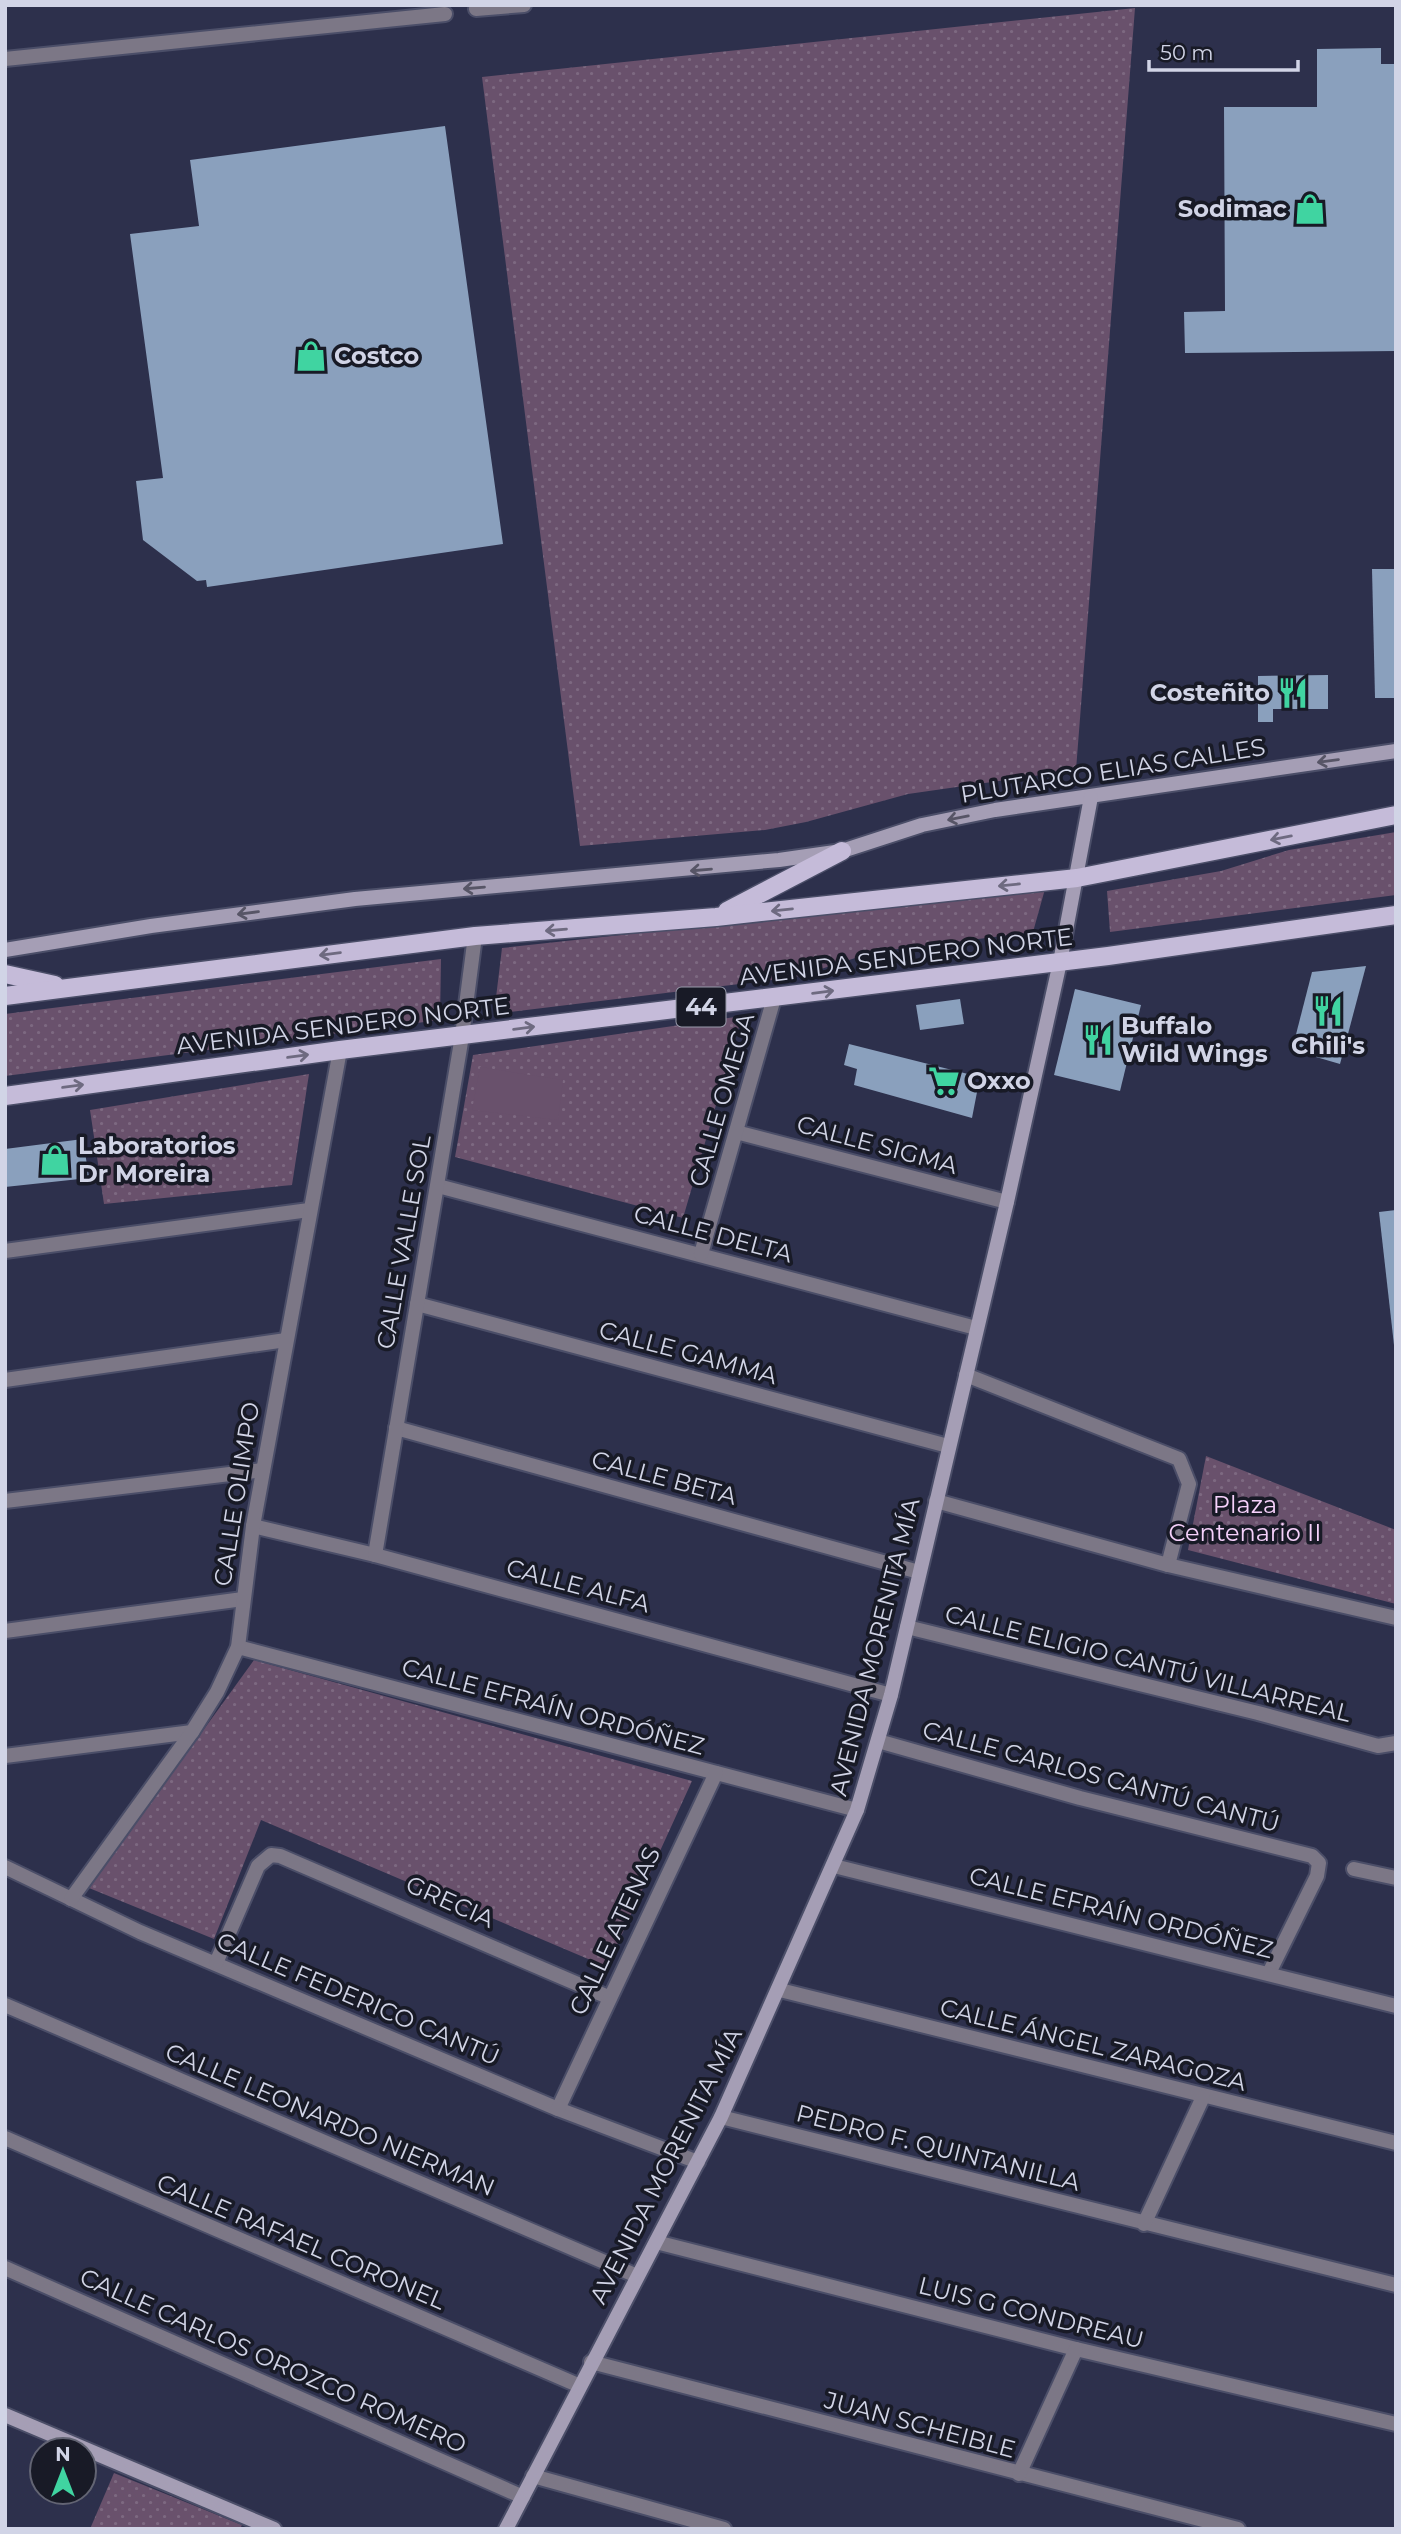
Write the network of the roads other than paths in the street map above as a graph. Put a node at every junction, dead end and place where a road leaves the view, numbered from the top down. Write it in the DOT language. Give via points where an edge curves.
graph roads {
  1 [pos="524,5"];
  2 [pos="476,9"];
  3 [pos="391,12"];
  4 [pos="445,14"];
  5 [pos="5,59"];
  6 [pos="1396,751"];
  7 [pos="1091,797"];
  8 [pos="1396,815"];
  9 [pos="842,851"];
  10 [pos="1076,878"];
  11 [pos="1396,915"];
  12 [pos="716,917"];
  13 [pos="475,936"];
  14 [pos="5,950"];
  15 [pos="1060,962"];
  16 [pos="5,974"];
  17 [pos="65,988"];
  18 [pos="5,996"];
  19 [pos="774,998"];
  20 [pos="462,1036"];
  21 [pos="340,1050"];
  22 [pos="5,1096"];
  23 [pos="736,1132"];
  24 [pos="438,1186"];
  25 [pos="1007,1202"];
  26 [pos="309,1210"];
  27 [pos="5,1251"];
  28 [pos="701,1254"];
  29 [pos="417,1304"];
  30 [pos="976,1328"];
  31 [pos="286,1340"];
  32 [pos="966,1375"];
  33 [pos="5,1380"];
  34 [pos="396,1428"];
  35 [pos="948,1447"];
  36 [pos="263,1470"];
  37 [pos="5,1501"];
  38 [pos="936,1501"];
  39 [pos="253,1526"];
  40 [pos="375,1555"];
  41 [pos="1168,1565"];
  42 [pos="919,1572"];
  43 [pos="243,1599"];
  44 [pos="1396,1618"];
  45 [pos="907,1627"];
  46 [pos="5,1631"];
  47 [pos="238,1647"];
  48 [pos="891,1695"];
  49 [pos="192,1732"];
  50 [pos="878,1741"];
  51 [pos="1396,1743"];
  52 [pos="5,1756"];
  53 [pos="716,1773"];
  54 [pos="857,1810"];
  55 [pos="834,1866"];
  56 [pos="5,1867"];
  57 [pos="1354,1869"];
  58 [pos="1396,1878"];
  59 [pos="71,1899"];
  60 [pos="216,1963"];
  61 [pos="1269,1973"];
  62 [pos="780,1990"];
  63 [pos="608,1997"];
  64 [pos="5,2005"];
  65 [pos="1396,2006"];
  66 [pos="1203,2097"];
  67 [pos="558,2109"];
  68 [pos="721,2117"];
  69 [pos="5,2138"];
  70 [pos="1396,2143"];
  71 [pos="698,2162"];
  72 [pos="1144,2224"];
  73 [pos="656,2242"];
  74 [pos="5,2268"];
  75 [pos="637,2276"];
  76 [pos="1396,2285"];
  77 [pos="1076,2349"];
  78 [pos="592,2362"];
  79 [pos="580,2386"];
  80 [pos="5,2415"];
  81 [pos="1396,2424"];
  82 [pos="1019,2474"];
  83 [pos="533,2476"];
  84 [pos="523,2497"];
  85 [pos="274,2529"];
  86 [pos="506,2529"];
  87 [pos="724,2529"];
  88 [pos="1238,2529"];
  1 -- 2 [label="street"];
  3 -- 4 [label="street"];
  3 -- 5 [label="street"];
  6 -- 7 [label="street, PLUTARCO ELIAS CALLES, one-way"];
  7 -- 9 [label="street, PLUTARCO ELIAS CALLES, one-way" via="922,825"];
  7 -- 10 [label="street, AVENIDA MORENITA MÍA"];
  8 -- 10 [label="main road, one-way"];
  9 -- 12 [label="main road"];
  9 -- 14 [label="street, one-way" via="722,868 355,899"];
  10 -- 12 [label="main road, one-way"];
  10 -- 15 [label="street, AVENIDA MORENITA MÍA"];
  11 -- 15 [label="main road, AVENIDA SENDERO NORTE / 44"];
  12 -- 13 [label="main road, one-way"];
  13 -- 17 [label="main road, one-way"];
  13 -- 20 [label="street, CALLE VALLE SOL"];
  19 -- 15 [label="main road, AVENIDA SENDERO NORTE / 44, one-way"];
  15 -- 25 [label="street, AVENIDA MORENITA MÍA"];
  16 -- 17 [label="main road"];
  17 -- 18 [label="main road"];
  20 -- 19 [label="main road, AVENIDA SENDERO NORTE / 44, one-way"];
  19 -- 23 [label="street, CALLE OMEGA"];
  20 -- 21 [label="main road, AVENIDA SENDERO NORTE / 44"];
  20 -- 24 [label="street, CALLE VALLE SOL"];
  22 -- 21 [label="main road, AVENIDA SENDERO NORTE / 44, one-way"];
  21 -- 26 [label="street, CALLE OLIMPO"];
  23 -- 25 [label="street, CALLE SIGMA"];
  23 -- 28 [label="street, CALLE OMEGA"];
  24 -- 28 [label="street, CALLE DELTA"];
  24 -- 29 [label="street, CALLE VALLE SOL"];
  25 -- 30 [label="street, AVENIDA MORENITA MÍA"];
  26 -- 27 [label="street"];
  26 -- 31 [label="street, CALLE OLIMPO"];
  28 -- 30 [label="street, CALLE DELTA"];
  29 -- 34 [label="street, CALLE VALLE SOL"];
  29 -- 35 [label="street, CALLE GAMMA"];
  30 -- 32 [label="street, AVENIDA MORENITA MÍA"];
  31 -- 33 [label="street"];
  31 -- 36 [label="street, CALLE OLIMPO"];
  32 -- 35 [label="street, AVENIDA MORENITA MÍA"];
  32 -- 41 [label="street" via="1179,1459 1189,1484"];
  34 -- 40 [label="street, CALLE VALLE SOL"];
  34 -- 42 [label="street, CALLE BETA"];
  35 -- 38 [label="street, AVENIDA MORENITA MÍA"];
  36 -- 37 [label="street"];
  36 -- 39 [label="street, CALLE OLIMPO"];
  38 -- 41 [label="street"];
  38 -- 42 [label="street, AVENIDA MORENITA MÍA"];
  39 -- 40 [label="street, CALLE ALFA"];
  39 -- 43 [label="street, CALLE OLIMPO"];
  40 -- 48 [label="street, CALLE ALFA"];
  41 -- 44 [label="street"];
  42 -- 45 [label="street, AVENIDA MORENITA MÍA"];
  43 -- 46 [label="street"];
  43 -- 47 [label="street, CALLE OLIMPO"];
  45 -- 48 [label="street, AVENIDA MORENITA MÍA"];
  45 -- 51 [label="street, CALLE ELIGIO CANTÚ VILLARREAL" via="1378,1746"];
  47 -- 49 [label="street, CALLE OLIMPO" via="229,1671"];
  47 -- 53 [label="street, CALLE EFRAÍN ORDÓÑEZ"];
  48 -- 50 [label="street, AVENIDA MORENITA MÍA"];
  49 -- 52 [label="street"];
  49 -- 59 [label="street, CALLE OLIMPO"];
  50 -- 54 [label="street, AVENIDA MORENITA MÍA"];
  50 -- 61 [label="street, CALLE CARLOS CANTÚ CANTÚ" via="1312,1856 1319,1863 1317,1876"];
  53 -- 54 [label="street, CALLE EFRAÍN ORDÓÑEZ"];
  53 -- 63 [label="street, CALLE ATENAS"];
  54 -- 55 [label="street, AVENIDA MORENITA MÍA"];
  55 -- 61 [label="street, CALLE EFRAÍN ORDÓÑEZ"];
  55 -- 62 [label="street, AVENIDA MORENITA MÍA"];
  56 -- 59 [label="street, CALLE FEDERICO CANTÚ"];
  57 -- 58 [label="street"];
  59 -- 60 [label="street, CALLE FEDERICO CANTÚ"];
  60 -- 63 [label="street, GRECIA" via="258,1866 271,1855 289,1858"];
  60 -- 67 [label="street, CALLE FEDERICO CANTÚ"];
  61 -- 65 [label="street, CALLE EFRAÍN ORDÓÑEZ"];
  62 -- 66 [label="street, CALLE ÁNGEL ZARAGOZA"];
  62 -- 68 [label="street, AVENIDA MORENITA MÍA"];
  63 -- 67 [label="street, CALLE ATENAS"];
  64 -- 75 [label="street, CALLE LEONARDO NIERMAN"];
  66 -- 70 [label="street, CALLE ÁNGEL ZARAGOZA"];
  66 -- 72 [label="street"];
  67 -- 71 [label="street, CALLE FEDERICO CANTÚ"];
  68 -- 71 [label="street, AVENIDA MORENITA MÍA"];
  68 -- 72 [label="street, PEDRO F. QUINTANILLA"];
  69 -- 79 [label="street, CALLE RAFAEL CORONEL"];
  71 -- 73 [label="street, AVENIDA MORENITA MÍA"];
  72 -- 76 [label="street, PEDRO F. QUINTANILLA"];
  73 -- 75 [label="street, AVENIDA MORENITA MÍA"];
  73 -- 77 [label="street, LUIS G CONDREAU"];
  74 -- 84 [label="street, CALLE CARLOS OROZCO ROMERO"];
  75 -- 78 [label="street, AVENIDA MORENITA MÍA"];
  77 -- 81 [label="street, LUIS G CONDREAU"];
  77 -- 82 [label="street"];
  78 -- 79 [label="street, AVENIDA MORENITA MÍA"];
  78 -- 82 [label="street, JUAN SCHEIBLE"];
  79 -- 83 [label="street, AVENIDA MORENITA MÍA"];
  80 -- 85 [label="street"];
  82 -- 88 [label="street, JUAN SCHEIBLE"];
  83 -- 84 [label="street, AVENIDA MORENITA MÍA"];
  83 -- 87 [label="street"];
  84 -- 86 [label="street, AVENIDA MORENITA MÍA"];
}
